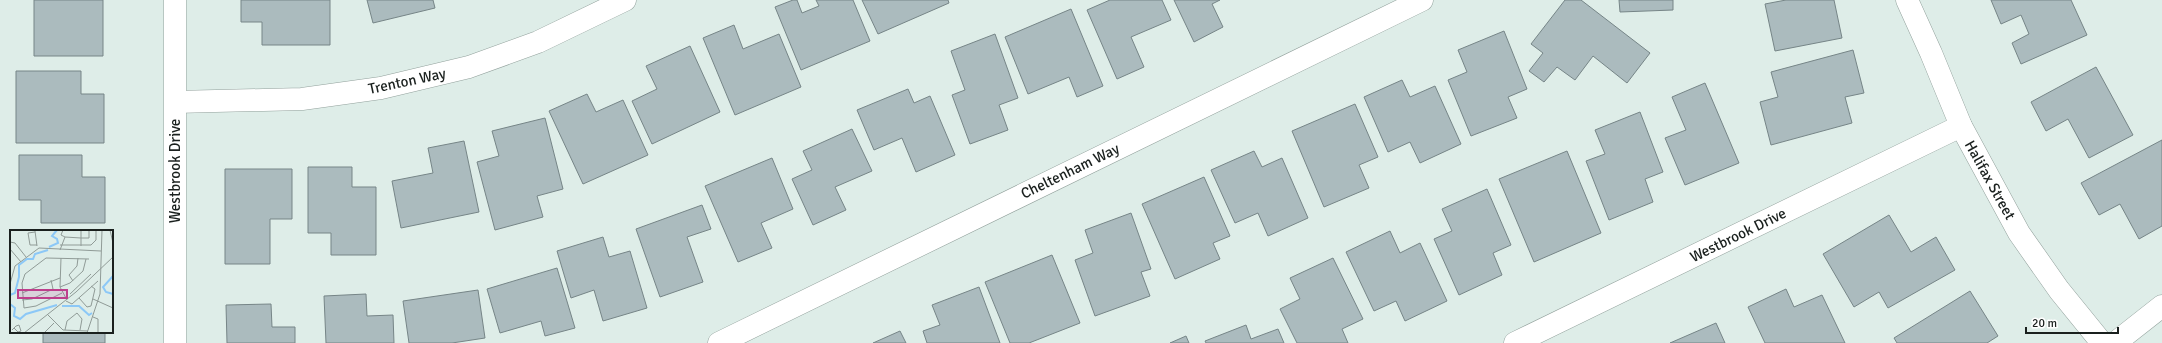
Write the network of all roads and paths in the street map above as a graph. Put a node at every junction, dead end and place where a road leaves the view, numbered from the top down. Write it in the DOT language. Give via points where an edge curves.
graph roads {
  1 [pos="175,0"];
  2 [pos="624,0"];
  3 [pos="1422,0"];
  4 [pos="1907,0"];
  5 [pos="175,102"];
  6 [pos="1961,126"];
  7 [pos="2162,306"];
  8 [pos="175,343"];
  9 [pos="719,343"];
  10 [pos="1515,343"];
  11 [pos="2102,343"];
  12 [pos="2115,343"];
  1 -- 5 [label="street, Westbrook Drive"];
  2 -- 5 [label="street, Trenton Way" via="531,44 469,67 381,88 302,99"];
  3 -- 9 [label="street, Cheltenham Way"];
  4 -- 6 [label="street, Halifax Street" via="1932,53"];
  5 -- 8 [label="street, Westbrook Drive"];
  6 -- 10 [label="street, Westbrook Drive"];
  6 -- 11 [label="street, Halifax Street" via="2019,233 2059,290"];
  7 -- 12 [label="street"];
}
